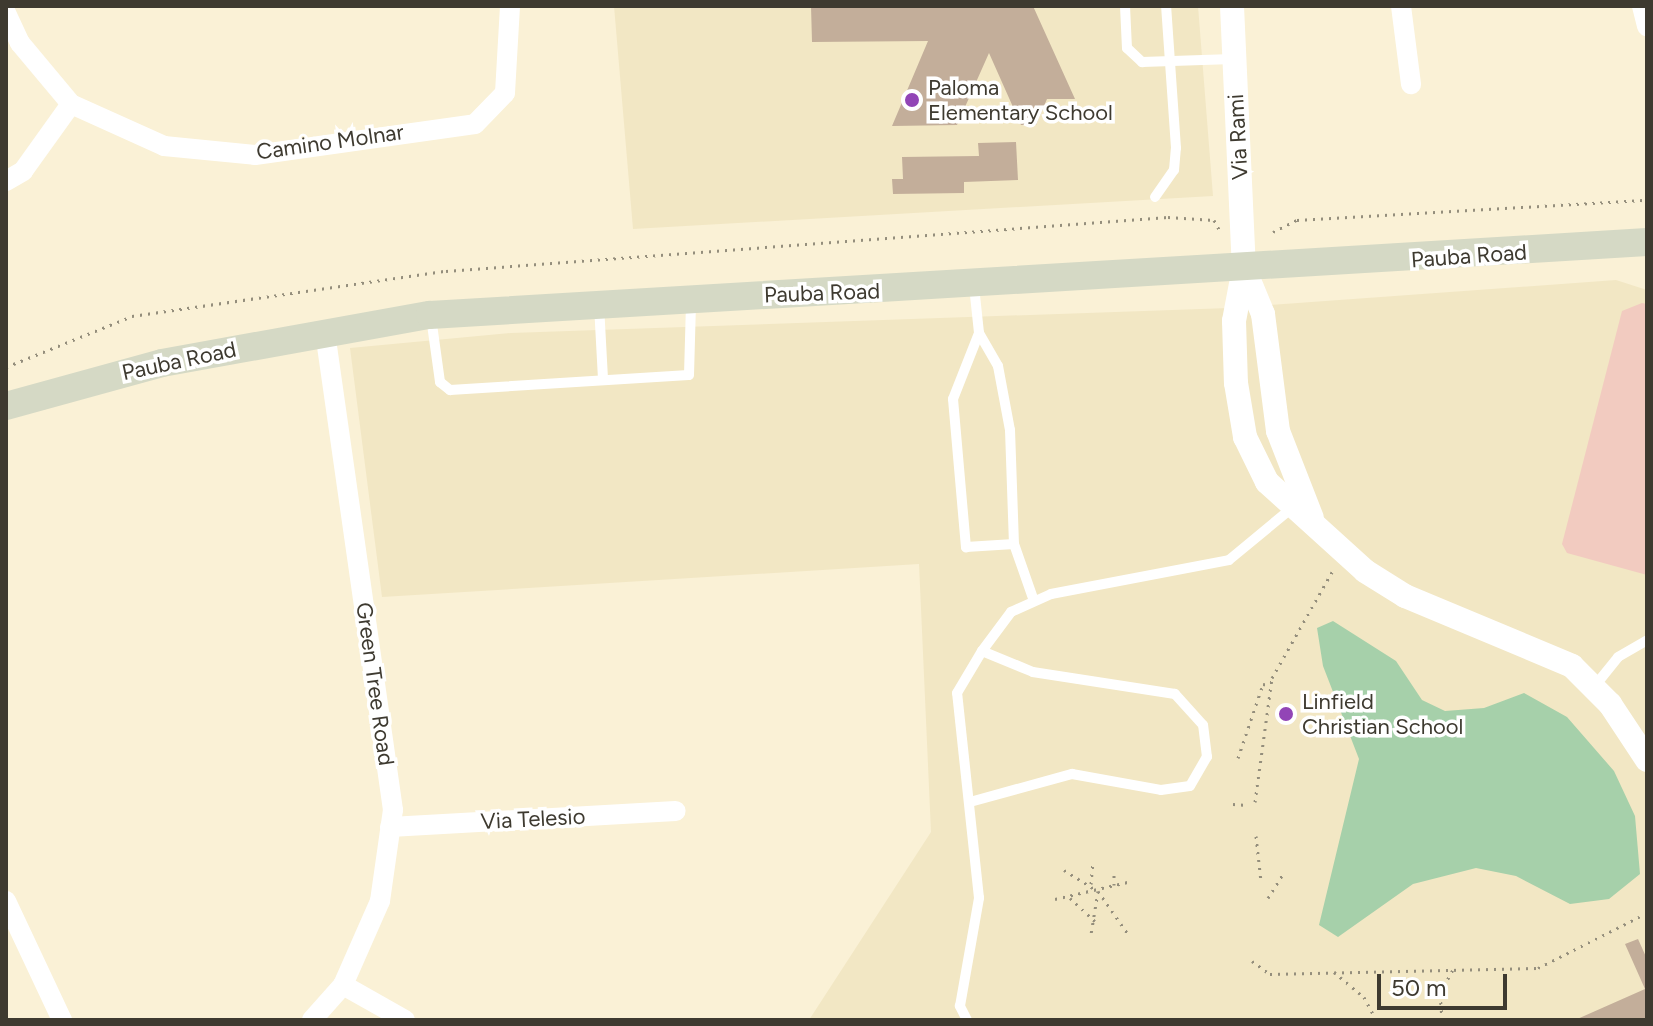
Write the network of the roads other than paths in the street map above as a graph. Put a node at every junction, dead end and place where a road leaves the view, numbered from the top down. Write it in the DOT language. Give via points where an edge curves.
graph roads {
  1 [pos="510,6"];
  2 [pos="1125,6"];
  3 [pos="1166,6"];
  4 [pos="1232,6"];
  5 [pos="1401,6"];
  6 [pos="1642,6"];
  7 [pos="6,13"];
  8 [pos="1647,26"];
  9 [pos="1235,58"];
  10 [pos="1170,61"];
  11 [pos="1411,84"];
  12 [pos="71,104"];
  13 [pos="6,181"];
  14 [pos="1155,197"];
  15 [pos="1647,242"];
  16 [pos="1244,268"];
  17 [pos="974,286"];
  18 [pos="691,299"];
  19 [pos="598,301"];
  20 [pos="430,315"];
  21 [pos="325,331"];
  22 [pos="979,333"];
  23 [pos="603,379"];
  24 [pos="6,406"];
  25 [pos="1293,507"];
  26 [pos="1317,529"];
  27 [pos="1014,544"];
  28 [pos="1034,601"];
  29 [pos="1647,640"];
  30 [pos="982,651"];
  31 [pos="1594,687"];
  32 [pos="1647,760"];
  33 [pos="970,802"];
  34 [pos="676,811"];
  35 [pos="390,827"];
  36 [pos="6,901"];
  37 [pos="343,985"];
  38 [pos="62,1020"];
  39 [pos="312,1020"];
  40 [pos="405,1020"];
  41 [pos="967,1020"];
  1 -- 12 [label="street, Camino Molnar" via="505,93 475,124 255,155 164,146"];
  2 -- 10 [label="lane" via="1127,48 1142,62"];
  3 -- 10 [label="lane"];
  4 -- 9 [label="street, Via Rami"];
  5 -- 11 [label="street"];
  6 -- 8 [label="street"];
  7 -- 12 [label="street, Camino Molnar" via="20,43"];
  9 -- 10 [label="lane"];
  9 -- 16 [label="street, Via Rami"];
  10 -- 14 [label="lane" via="1175,159"];
  12 -- 13 [label="street" via="23,171"];
  15 -- 16 [label="main road, Pauba Road"];
  16 -- 17 [label="main road, Pauba Road"];
  16 -- 25 [label="street" via="1234,321 1245,437 1267,482"];
  16 -- 26 [label="street" via="1263,314 1278,431"];
  17 -- 18 [label="main road, Pauba Road"];
  17 -- 22 [label="lane"];
  18 -- 19 [label="main road, Pauba Road"];
  18 -- 23 [label="lane" via="689,375"];
  19 -- 20 [label="main road, Pauba Road"];
  19 -- 23 [label="lane"];
  20 -- 21 [label="main road, Pauba Road"];
  20 -- 23 [label="lane" via="440,382 450,390"];
  21 -- 24 [label="main road, Pauba Road" via="162,363"];
  21 -- 35 [label="street, Green Tree Road"];
  22 -- 27 [label="lane" via="998,366 1010,430"];
  22 -- 27 [label="lane" via="953,399 966,547"];
  25 -- 26 [label="street"];
  25 -- 28 [label="lane" via="1229,560"];
  26 -- 31 [label="street" via="1405,596 1526,641 1572,666"];
  27 -- 28 [label="lane"];
  28 -- 30 [label="lane" via="1011,612"];
  29 -- 31 [label="lane" via="1618,657"];
  30 -- 33 [label="lane" via="957,693"];
  30 -- 33 [label="lane" via="1033,672 1175,694 1203,725 1207,757 1190,786 1161,790 1072,774"];
  31 -- 32 [label="street"];
  33 -- 41 [label="lane" via="979,898 960,1006"];
  34 -- 35 [label="street, Via Telesio"];
  35 -- 37 [label="street, Green Tree Road" via="380,901"];
  36 -- 38 [label="street"];
  37 -- 39 [label="street, Green Tree Road"];
  37 -- 40 [label="street"];
}
